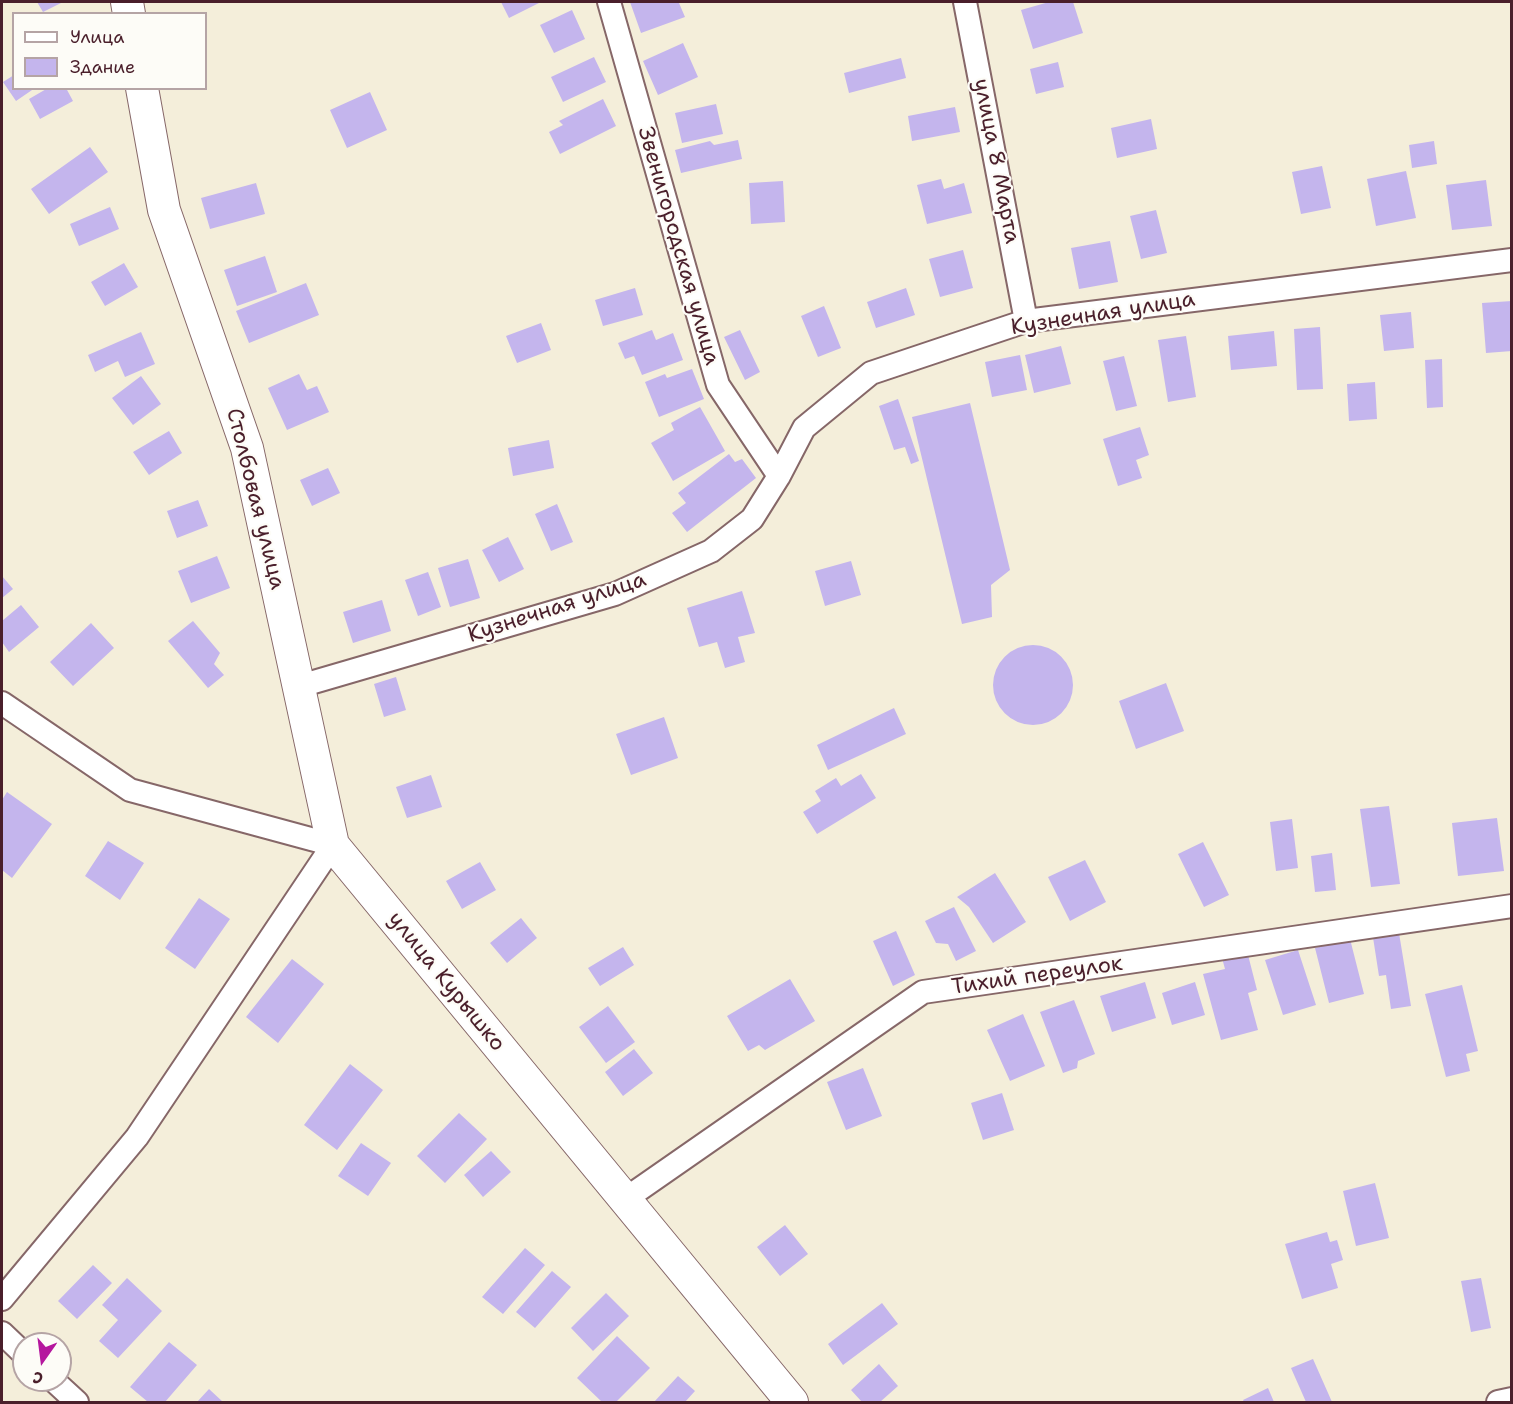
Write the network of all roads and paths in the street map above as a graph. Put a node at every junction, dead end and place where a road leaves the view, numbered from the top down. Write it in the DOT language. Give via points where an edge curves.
graph roads {
  1 [pos="609,2"];
  2 [pos="965,2"];
  3 [pos="142,90"];
  4 [pos="1512,260"];
  5 [pos="1026,321"];
  6 [pos="778,476"];
  7 [pos="300,686"];
  8 [pos="2,703"];
  9 [pos="333,845"];
  10 [pos="1512,906"];
  11 [pos="624,1200"];
  12 [pos="2,1299"];
  13 [pos="1512,1400"];
  14 [pos="792,1402"];
  15 [pos="1498,1402"];
  1 -- 6 [label="street, Звенигородская улица" via="718,385"];
  2 -- 5 [label="street, улица 8 Марта"];
  3 -- 7 [label="street, Столбовая улица" via="164,210 247,448"];
  4 -- 5 [label="street, Кузнечная улица"];
  5 -- 6 [label="street, Кузнечная улица" via="871,373 804,428"];
  6 -- 7 [label="street, Кузнечная улица" via="752,519 711,551 615,594"];
  7 -- 9 [label="street, Столбовая улица"];
  8 -- 9 [label="street" via="130,790"];
  9 -- 11 [label="street, улица Курышко"];
  9 -- 12 [label="street" via="137,1137"];
  10 -- 11 [label="street, Тихий переулок" via="924,992"];
  11 -- 14 [label="street, улица Курышко"];
  13 -- 15 [label="street"];
}
